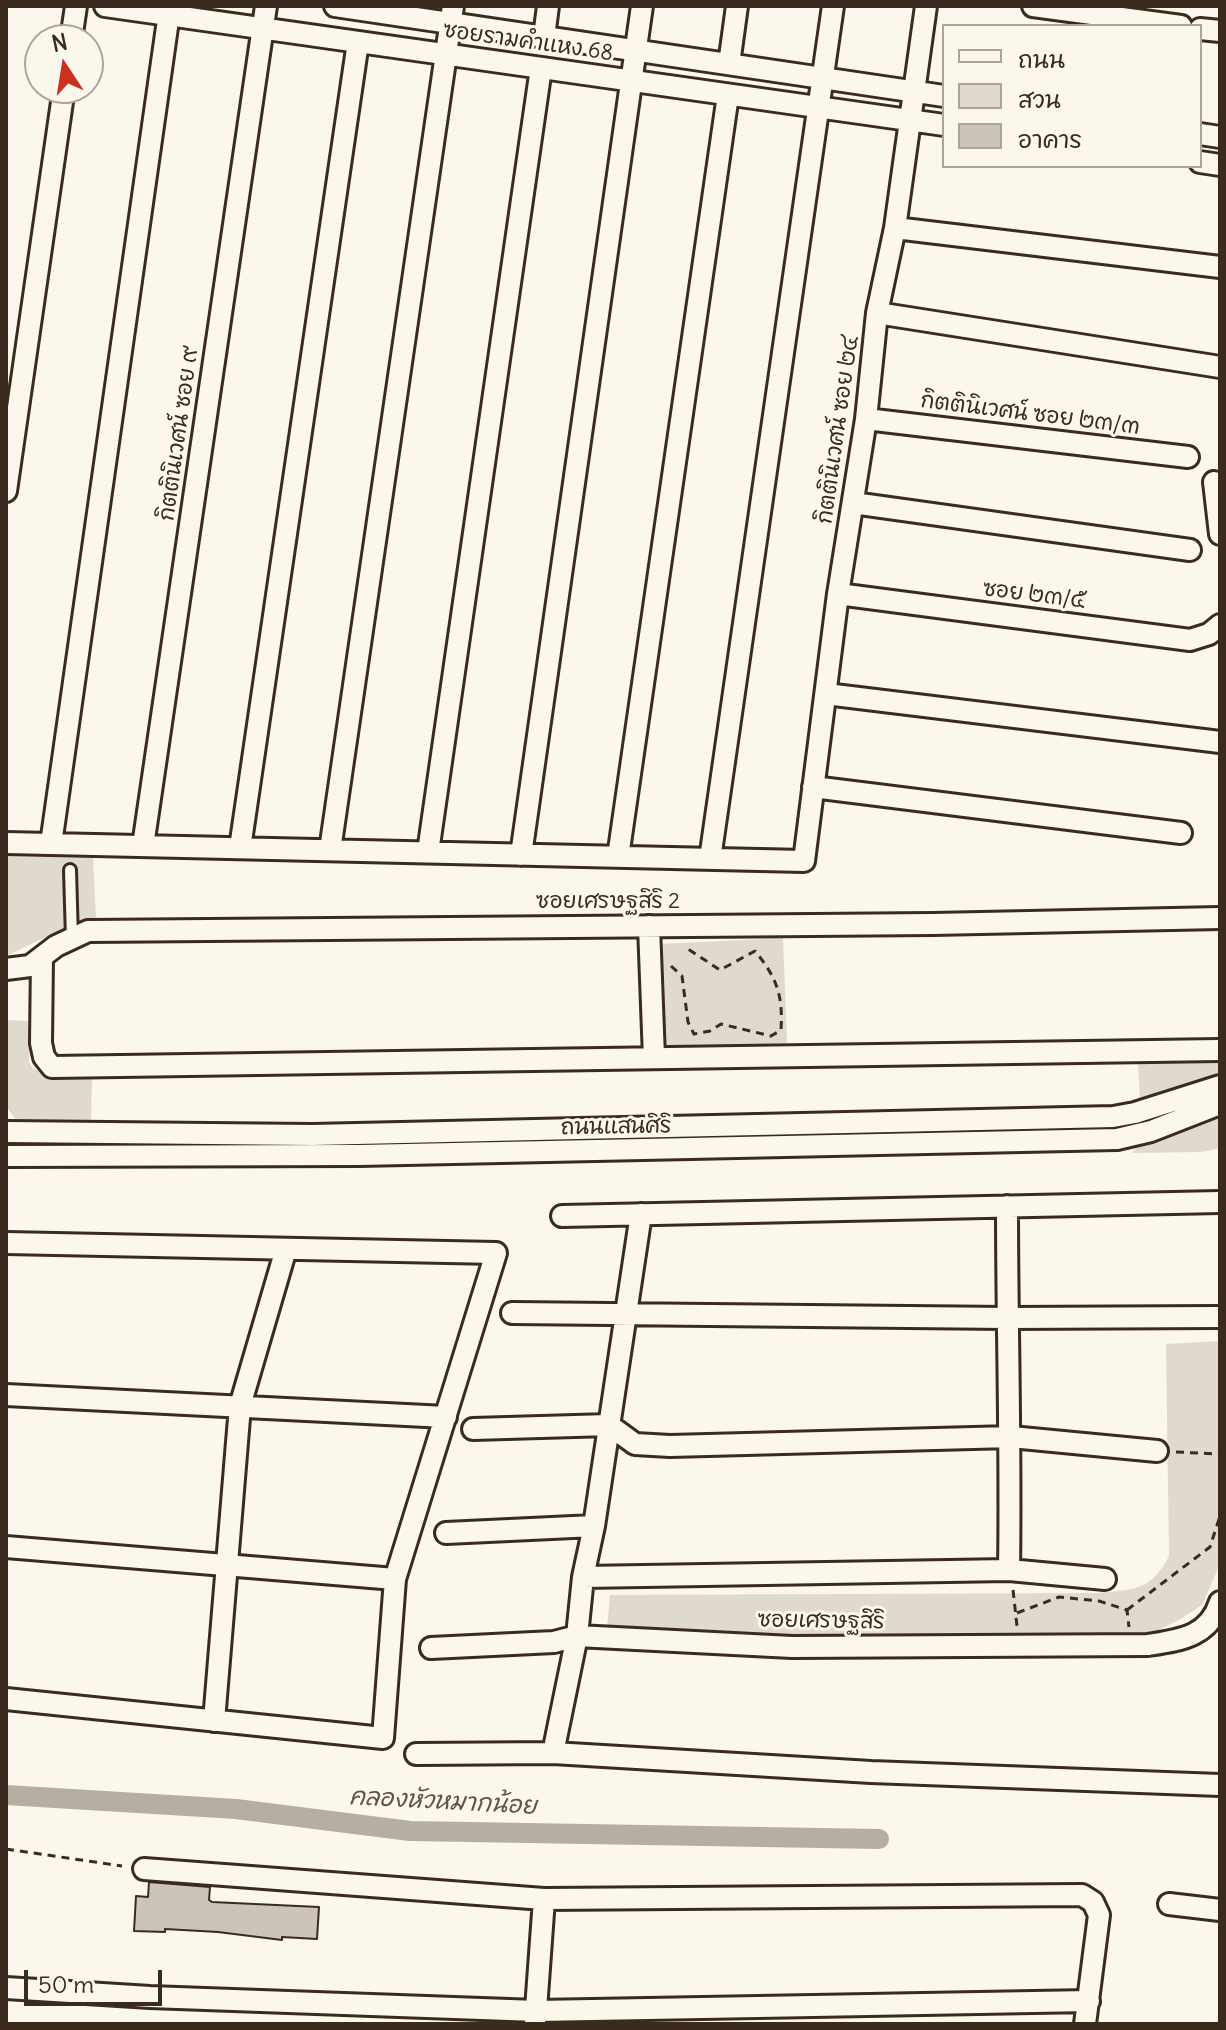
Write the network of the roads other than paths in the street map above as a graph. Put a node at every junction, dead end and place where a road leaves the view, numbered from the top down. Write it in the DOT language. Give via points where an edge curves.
graph roads {
  1 [pos="105,6"];
  2 [pos="266,6"];
  3 [pos="335,6"];
  4 [pos="548,6"];
  5 [pos="642,6"];
  6 [pos="737,6"];
  7 [pos="833,6"];
  8 [pos="926,6"];
  9 [pos="1033,6"];
  10 [pos="361,8"];
  11 [pos="170,11"];
  12 [pos="452,14"];
  13 [pos="1166,24"];
  14 [pos="263,29"];
  15 [pos="544,37"];
  16 [pos="358,42"];
  17 [pos="636,51"];
  18 [pos="445,54"];
  19 [pos="729,64"];
  20 [pos="541,68"];
  21 [pos="822,78"];
  22 [pos="633,81"];
  23 [pos="913,92"];
  24 [pos="728,95"];
  25 [pos="942,96"];
  26 [pos="62,104"];
  27 [pos="820,108"];
  28 [pos="909,121"];
  29 [pos="942,125"];
  30 [pos="895,228"];
  31 [pos="1220,267"];
  32 [pos="877,313"];
  33 [pos="1220,367"];
  34 [pos="866,419"];
  35 [pos="1188,457"];
  36 [pos="1214,482"];
  37 [pos="6,491"];
  38 [pos="853,503"];
  39 [pos="1220,534"];
  40 [pos="1190,550"];
  41 [pos="838,594"];
  42 [pos="1220,625"];
  43 [pos="826,694"];
  44 [pos="1220,742"];
  45 [pos="813,787"];
  46 [pos="1181,833"];
  47 [pos="6,843"];
  48 [pos="51,844"];
  49 [pos="143,846"];
  50 [pos="240,848"];
  51 [pos="330,850"];
  52 [pos="428,852"];
  53 [pos="521,855"];
  54 [pos="618,857"];
  55 [pos="710,859"];
  56 [pos="70,870"];
  57 [pos="1220,918"];
  58 [pos="649,926"];
  59 [pos="72,939"];
  60 [pos="42,957"];
  61 [pos="6,969"];
  62 [pos="1220,1050"];
  63 [pos="654,1058"];
  64 [pos="1218,1095"];
  65 [pos="1051,1118"];
  66 [pos="713,1125"];
  67 [pos="6,1132"];
  68 [pos="365,1133"];
  69 [pos="194,1134"];
  70 [pos="1050,1140"];
  71 [pos="713,1148"];
  72 [pos="364,1155"];
  73 [pos="6,1156"];
  74 [pos="194,1157"];
  75 [pos="1220,1202"];
  76 [pos="1007,1206"];
  77 [pos="641,1214"];
  78 [pos="562,1216"];
  79 [pos="6,1243"];
  80 [pos="286,1249"];
  81 [pos="512,1313"];
  82 [pos="624,1316"];
  83 [pos="1220,1317"];
  84 [pos="1007,1318"];
  85 [pos="6,1395"];
  86 [pos="240,1406"];
  87 [pos="446,1417"];
  88 [pos="609,1425"];
  89 [pos="473,1429"];
  90 [pos="1011,1437"];
  91 [pos="1157,1451"];
  92 [pos="594,1526"];
  93 [pos="446,1533"];
  94 [pos="6,1547"];
  95 [pos="229,1565"];
  96 [pos="1009,1570"];
  97 [pos="583,1577"];
  98 [pos="395,1579"];
  99 [pos="1105,1579"];
  100 [pos="1220,1602"];
  101 [pos="1214,1632"];
  102 [pos="577,1636"];
  103 [pos="431,1648"];
  104 [pos="6,1699"];
  105 [pos="214,1721"];
  106 [pos="553,1753"];
  107 [pos="416,1754"];
  108 [pos="1220,1785"];
  109 [pos="144,1869"];
  110 [pos="544,1899"];
  111 [pos="1169,1904"];
  112 [pos="1220,1910"];
  113 [pos="6,1988"];
  114 [pos="1089,2001"];
  115 [pos="536,2018"];
  116 [pos="1085,2024"];
  1 -- 11 [label="street, ซอยรามคำแหง 68"];
  2 -- 14 [label="street, กิตตินิเวศน์ ซอย ๙"];
  3 -- 10 [label="street, ซอยรามคำแหง 68"];
  4 -- 15 [label="street"];
  5 -- 17 [label="street"];
  6 -- 19 [label="street"];
  7 -- 21 [label="street"];
  8 -- 23 [label="street, กิตตินิเวศน์ ซอย ๒๔"];
  9 -- 13 [label="street"];
  10 -- 12 [label="street, ซอยรามคำแหง 68"];
  11 -- 14 [label="street, ซอยรามคำแหง 68"];
  11 -- 48 [label="street"];
  12 -- 15 [label="street, ซอยรามคำแหง 68"];
  12 -- 18 [label="street"];
  14 -- 16 [label="street, ซอยรามคำแหง 68"];
  14 -- 49 [label="street, กิตตินิเวศน์ ซอย ๙"];
  15 -- 17 [label="street, ซอยรามคำแหง 68"];
  16 -- 18 [label="street, ซอยรามคำแหง 68"];
  16 -- 50 [label="street"];
  17 -- 19 [label="street, ซอยรามคำแหง 68"];
  17 -- 22 [label="street"];
  18 -- 20 [label="street, ซอยรามคำแหง 68"];
  18 -- 51 [label="street"];
  19 -- 21 [label="street, ซอยรามคำแหง 68"];
  20 -- 22 [label="street, ซอยรามคำแหง 68"];
  20 -- 52 [label="street"];
  21 -- 23 [label="street, ซอยรามคำแหง 68"];
  21 -- 27 [label="street"];
  22 -- 24 [label="street, ซอยรามคำแหง 68"];
  22 -- 53 [label="street"];
  23 -- 25 [label="street, ซอยรามคำแหง 68"];
  23 -- 28 [label="street, กิตตินิเวศน์ ซอย ๒๔"];
  24 -- 27 [label="street, ซอยรามคำแหง 68"];
  24 -- 54 [label="street"];
  26 -- 37 [label="street"];
  27 -- 28 [label="street, ซอยรามคำแหง 68"];
  27 -- 55 [label="street"];
  28 -- 29 [label="street, ซอยรามคำแหง 68"];
  28 -- 30 [label="street, กิตตินิเวศน์ ซอย ๒๔"];
  30 -- 31 [label="street"];
  30 -- 32 [label="street, กิตตินิเวศน์ ซอย ๒๔"];
  32 -- 33 [label="street"];
  32 -- 34 [label="street, กิตตินิเวศน์ ซอย ๒๔"];
  34 -- 35 [label="street, กิตตินิเวศน์ ซอย ๒๓/๓"];
  34 -- 38 [label="street, กิตตินิเวศน์ ซอย ๒๔"];
  36 -- 39 [label="street"];
  38 -- 40 [label="street"];
  38 -- 41 [label="street, กิตตินิเวศน์ ซอย ๒๔"];
  41 -- 42 [label="street, ซอย ๒๓/๕" via="1190,640"];
  41 -- 43 [label="street, กิตตินิเวศน์ ซอย ๒๔"];
  43 -- 44 [label="street"];
  43 -- 45 [label="street, กิตตินิเวศน์ ซอย ๒๔"];
  45 -- 46 [label="street"];
  45 -- 55 [label="street, กิตตินิเวศน์ ซอย ๒๔" via="804,861"];
  47 -- 48 [label="street"];
  48 -- 49 [label="street"];
  49 -- 50 [label="street"];
  50 -- 51 [label="street"];
  51 -- 52 [label="street"];
  52 -- 53 [label="street"];
  53 -- 54 [label="street"];
  54 -- 55 [label="street"];
  56 -- 59 [label="lane"];
  57 -- 58 [label="street, ซอยเศรษฐสิริ 2"];
  58 -- 59 [label="street, ซอยเศรษฐสิริ 2" via="88,931"];
  58 -- 63 [label="street"];
  59 -- 60 [label="street, ซอยเศรษฐสิริ 2"];
  60 -- 61 [label="street, ซอยเศรษฐสิริ 2" via="30,966"];
  60 -- 63 [label="street" via="41,1043 52,1067"];
  62 -- 63 [label="street"];
  64 -- 65 [label="street, ถนนแสนศิริ" via="1113,1117"];
  64 -- 70 [label="street, ถนนแสนศิริ" via="1151,1131 1117,1139"];
  65 -- 66 [label="street, ถนนแสนศิริ"];
  65 -- 70 [label="street"];
  66 -- 68 [label="street, ถนนแสนศิริ"];
  66 -- 71 [label="street"];
  67 -- 69 [label="street, ถนนแสนศิริ"];
  68 -- 69 [label="street, ถนนแสนศิริ"];
  68 -- 72 [label="street"];
  69 -- 74 [label="street"];
  70 -- 71 [label="street, ถนนแสนศิริ"];
  71 -- 72 [label="street, ถนนแสนศิริ"];
  72 -- 74 [label="street, ถนนแสนศิริ"];
  73 -- 74 [label="street, ถนนแสนศิริ"];
  75 -- 76 [label="street"];
  76 -- 77 [label="street"];
  76 -- 84 [label="street"];
  77 -- 78 [label="street"];
  77 -- 82 [label="street"];
  79 -- 80 [label="street"];
  80 -- 86 [label="street"];
  80 -- 87 [label="street" via="496,1253"];
  81 -- 82 [label="street"];
  82 -- 84 [label="street"];
  82 -- 88 [label="street"];
  83 -- 84 [label="street"];
  84 -- 90 [label="street"];
  85 -- 86 [label="street"];
  86 -- 87 [label="street"];
  86 -- 95 [label="street"];
  87 -- 98 [label="street"];
  88 -- 89 [label="street"];
  88 -- 90 [label="street" via="635,1444 670,1446"];
  88 -- 92 [label="street"];
  90 -- 91 [label="street"];
  90 -- 96 [label="street"];
  92 -- 93 [label="street"];
  92 -- 97 [label="street"];
  94 -- 95 [label="street"];
  95 -- 98 [label="street"];
  95 -- 105 [label="street"];
  96 -- 97 [label="street"];
  96 -- 99 [label="street"];
  97 -- 102 [label="street"];
  98 -- 105 [label="street" via="383,1738"];
  100 -- 101 [label="street, ซอยเศรษฐสิริ"];
  101 -- 102 [label="street, ซอยเศรษฐสิริ" via="1148,1645 1017,1646 792,1647"];
  102 -- 103 [label="street, ซอยเศรษฐสิริ" via="554,1642"];
  102 -- 106 [label="street"];
  104 -- 105 [label="street"];
  106 -- 107 [label="street"];
  106 -- 108 [label="street"];
  109 -- 110 [label="street"];
  110 -- 114 [label="street" via="1082,1895 1099,1915"];
  110 -- 115 [label="street"];
  111 -- 112 [label="street"];
  113 -- 115 [label="street"];
  114 -- 115 [label="street"];
  114 -- 116 [label="street"];
}
